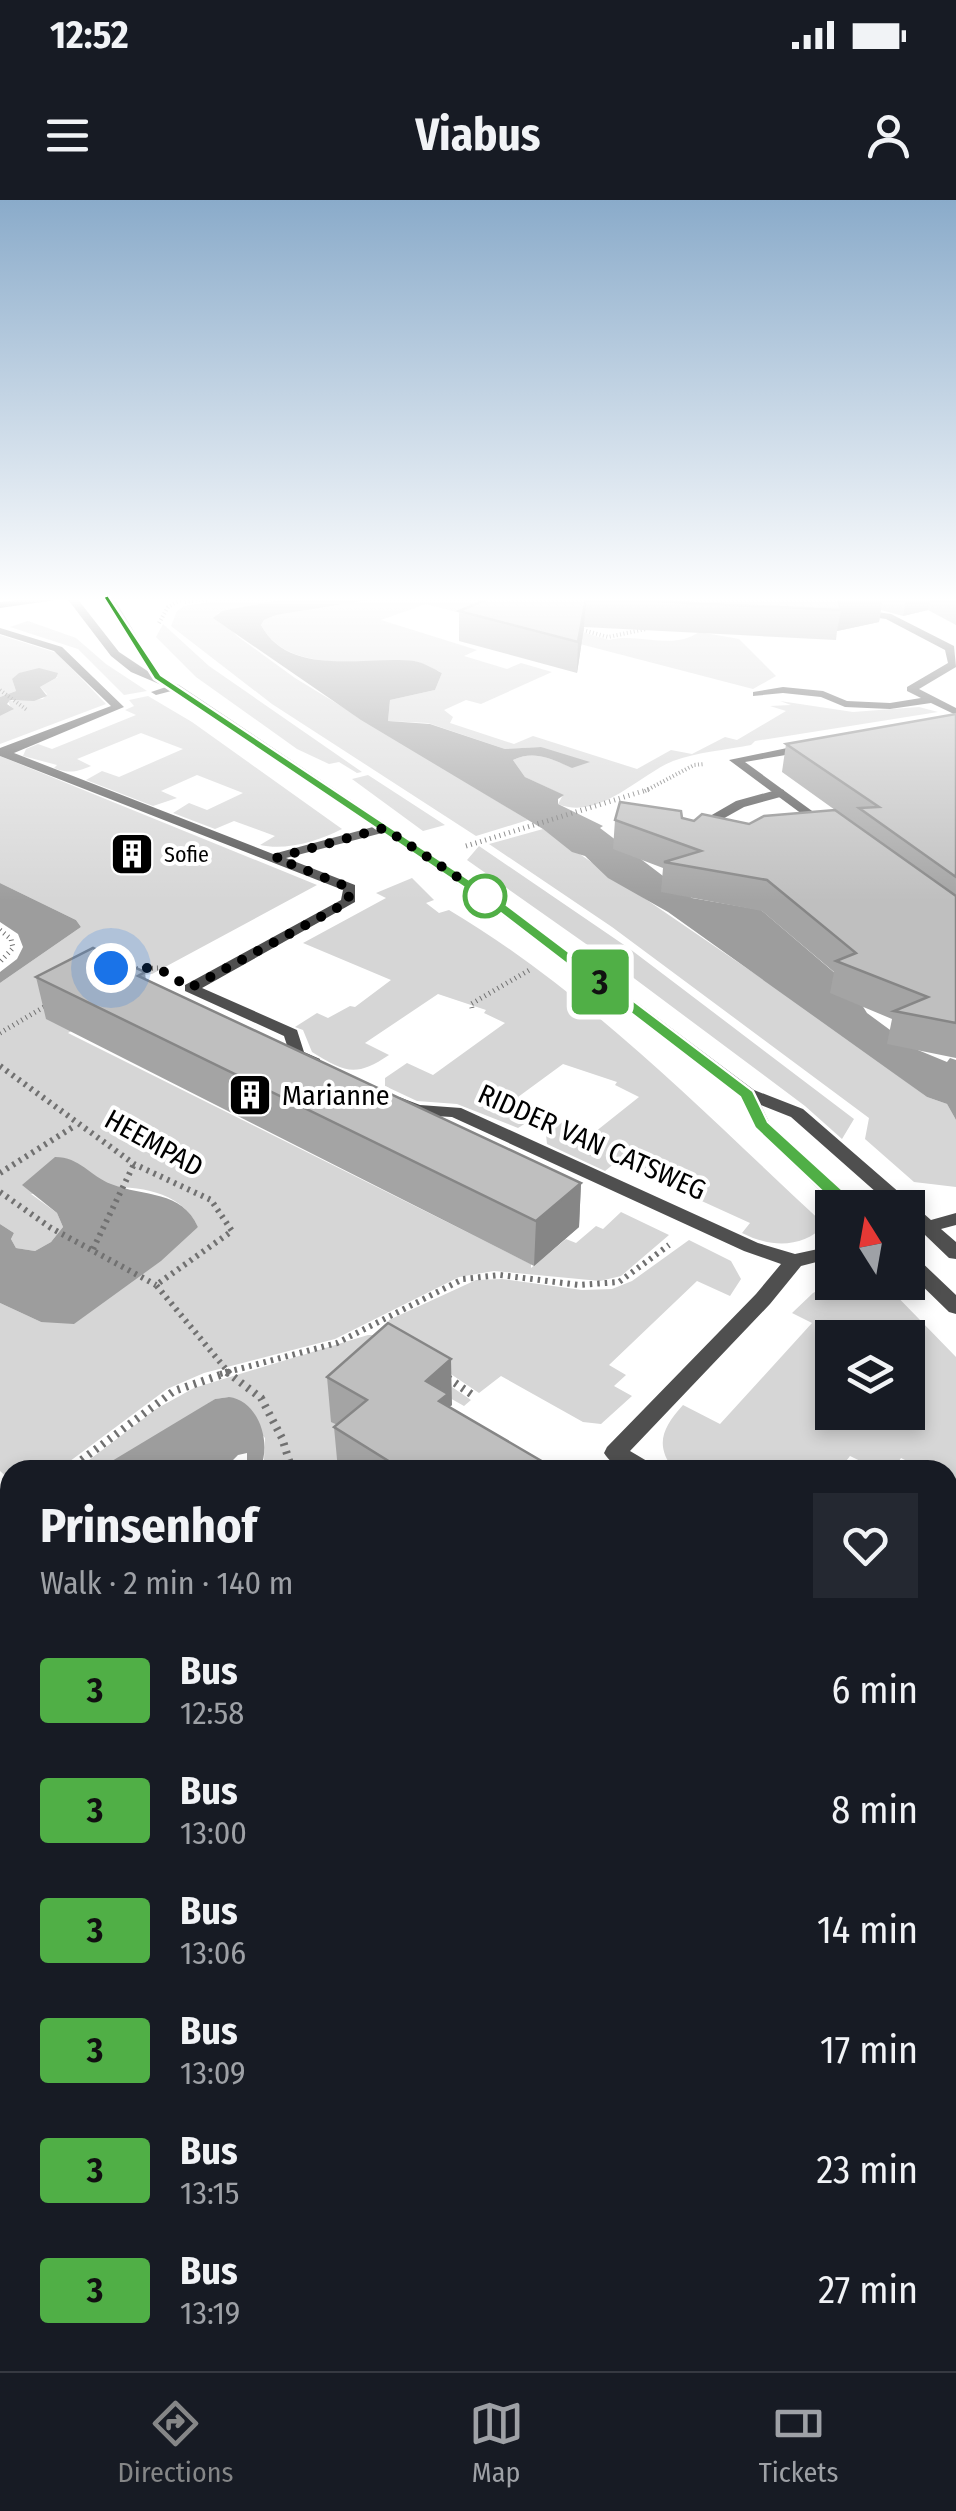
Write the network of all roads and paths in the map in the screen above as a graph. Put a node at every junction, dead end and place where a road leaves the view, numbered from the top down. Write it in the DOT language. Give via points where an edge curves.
graph roads {
  1 [pos="11,698"];
  2 [pos="109,698"];
  3 [pos="193,698"];
  4 [pos="832,698"];
  5 [pos="927,698"];
  6 [pos="930,700"];
  7 [pos="16,702"];
  8 [pos="956,712"];
  9 [pos="956,722"];
  10 [pos="938,725"];
  11 [pos="827,744"];
  12 [pos="2,752"];
  13 [pos="735,760"];
  14 [pos="780,793"];
  15 [pos="384,828"];
  16 [pos="518,832"];
  17 [pos="845,842"];
  18 [pos="687,844"];
  19 [pos="276,858"];
  20 [pos="0,930"];
  21 [pos="0,962"];
  22 [pos="127,968"];
  23 [pos="534,968"];
  24 [pos="190,988"];
  25 [pos="64,995"];
  26 [pos="472,1008"];
  27 [pos="0,1032"];
  28 [pos="0,1066"];
  29 [pos="329,1070"];
  30 [pos="748,1094"];
  31 [pos="389,1097"];
  32 [pos="76,1125"];
  33 [pos="134,1164"];
  34 [pos="0,1173"];
  35 [pos="831,1190"];
  36 [pos="886,1190"];
  37 [pos="0,1192"];
  38 [pos="956,1219"];
  39 [pos="698,1223"];
  40 [pos="925,1227"];
  41 [pos="925,1233"];
  42 [pos="93,1249"];
  43 [pos="956,1253"];
  44 [pos="815,1256"];
  45 [pos="794,1260"];
  46 [pos="925,1277"];
  47 [pos="156,1285"];
  48 [pos="956,1307"];
  49 [pos="372,1327"];
  50 [pos="387,1336"];
  51 [pos="228,1372"];
  52 [pos="445,1376"];
  53 [pos="474,1396"];
  54 [pos="81,1460"];
  55 [pos="289,1460"];
  56 [pos="627,1460"];
  1 -- 7 [label="path"];
  2 -- 12 [label="street" via="118,707"];
  3 -- 15 [label="street"];
  4 -- 6 [label="street" via="890,706"];
  5 -- 6 [label="street"];
  6 -- 8 [label="street"];
  9 -- 10 [label="street"];
  11 -- 13 [label="street"];
  12 -- 19 [label="street"];
  13 -- 14 [label="street"];
  13 -- 16 [label="path" via="694,765 637,796"];
  14 -- 17 [label="street"];
  14 -- 18 [label="street" via="712,817 692,829"];
  15 -- 19 [label="street"];
  15 -- 30 [label="street" via="495,902"];
  19 -- 24 [label="street" via="350,888 348,902"];
  20 -- 21 [label="path" via="13,948"];
  22 -- 24 [label="path" via="158,968"];
  23 -- 26 [label="path"];
  24 -- 29 [label="street" via="291,1033 297,1055"];
  25 -- 27 [label="path"];
  28 -- 32 [label="path, HEEMPAD"];
  30 -- 35 [label="street" via="761,1124"];
  30 -- 36 [label="street" via="797,1113"];
  31 -- 39 [label="street, RIDDER VAN CATSWEG" via="417,1110 455,1112"];
  32 -- 33 [label="path, HEEMPAD"];
  32 -- 34 [label="path"];
  33 -- 42 [label="path"];
  33 -- 47 [label="path, HEEMPAD" via="211,1200 232,1231"];
  37 -- 42 [label="path"];
  38 -- 40 [label="street"];
  39 -- 45 [label="street, RIDDER VAN CATSWEG"];
  39 -- 49 [label="path" via="620,1282 480,1276"];
  41 -- 43 [label="street"];
  42 -- 47 [label="path"];
  44 -- 45 [label="street, RIDDER VAN CATSWEG"];
  45 -- 56 [label="street" via="615,1453"];
  46 -- 48 [label="street"];
  47 -- 51 [label="path"];
  49 -- 50 [label="path"];
  49 -- 51 [label="path" via="338,1343"];
  51 -- 54 [label="path" via="174,1391"];
  51 -- 55 [label="path" via="261,1398"];
  52 -- 53 [label="path"];
}
